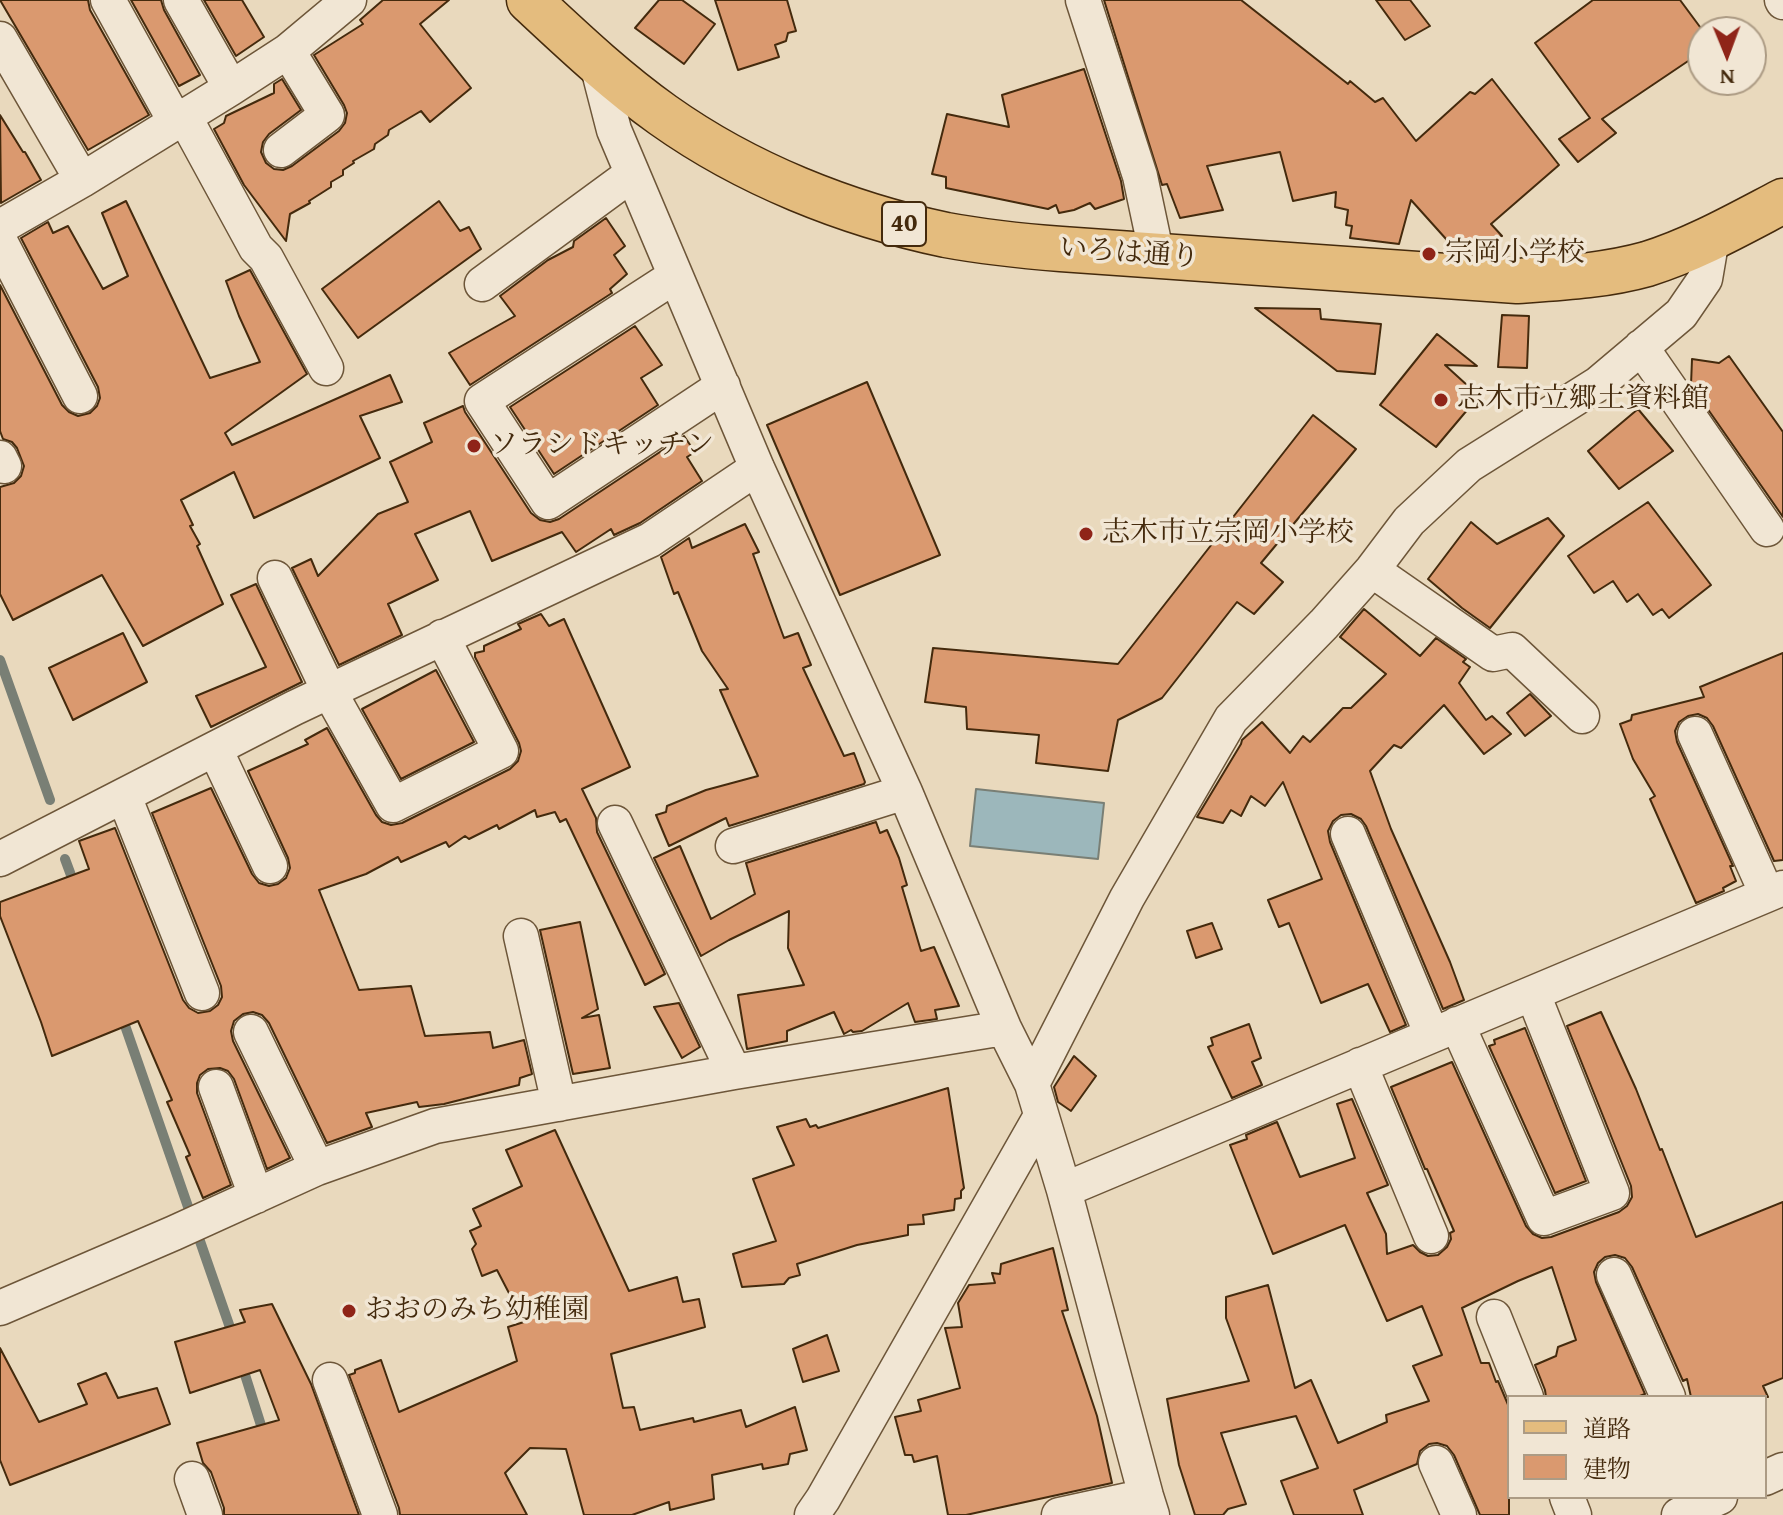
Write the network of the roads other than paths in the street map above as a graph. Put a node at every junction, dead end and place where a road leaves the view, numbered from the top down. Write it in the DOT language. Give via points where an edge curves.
graph roads {
  1 [pos="108,0"];
  2 [pos="181,0"];
  3 [pos="349,0"];
  4 [pos="529,0"];
  5 [pos="1083,0"];
  6 [pos="0,39"];
  7 [pos="288,51"];
  8 [pos="597,64"];
  9 [pos="231,88"];
  10 [pos="180,119"];
  11 [pos="281,150"];
  12 [pos="632,174"];
  13 [pos="82,180"];
  14 [pos="1783,201"];
  15 [pos="0,227"];
  16 [pos="1712,238"];
  17 [pos="0,241"];
  18 [pos="1157,256"];
  19 [pos="675,276"];
  20 [pos="482,284"];
  21 [pos="1641,347"];
  22 [pos="326,368"];
  23 [pos="723,386"];
  24 [pos="80,396"];
  25 [pos="757,468"];
  26 [pos="1767,529"];
  27 [pos="1372,570"];
  28 [pos="275,578"];
  29 [pos="442,637"];
  30 [pos="329,691"];
  31 [pos="1582,716"];
  32 [pos="1695,734"];
  33 [pos="215,749"];
  34 [pos="905,792"];
  35 [pos="124,796"];
  36 [pos="615,823"];
  37 [pos="1348,834"];
  38 [pos="733,846"];
  39 [pos="0,859"];
  40 [pos="270,866"];
  41 [pos="1775,891"];
  42 [pos="521,936"];
  43 [pos="202,993"];
  44 [pos="1533,994"];
  45 [pos="1004,1028"];
  46 [pos="1445,1029"];
  47 [pos="251,1032"];
  48 [pos="1360,1065"];
  49 [pos="734,1072"];
  50 [pos="216,1087"];
  51 [pos="1036,1100"];
  52 [pos="559,1104"];
  53 [pos="317,1168"];
  54 [pos="1064,1190"];
  55 [pos="256,1196"];
  56 [pos="1431,1236"];
  57 [pos="1614,1275"];
  58 [pos="0,1308"];
  59 [pos="1494,1317"];
  60 [pos="330,1380"];
  61 [pos="1525,1395"];
  62 [pos="1667,1395"];
  63 [pos="1436,1463"];
  64 [pos="192,1479"];
  65 [pos="1714,1499"];
  66 [pos="1149,1506"];
  67 [pos="205,1515"];
  68 [pos="380,1515"];
  69 [pos="812,1515"];
  70 [pos="1059,1515"];
  71 [pos="1459,1515"];
  72 [pos="1679,1515"];
  1 -- 10 [label="street"];
  2 -- 9 [label="street"];
  3 -- 7 [label="street"];
  4 -- 8 [label="main road, いろは通り / 40"];
  5 -- 18 [label="street" via="1140,176"];
  6 -- 13 [label="street"];
  7 -- 9 [label="street"];
  7 -- 11 [label="street" via="327,115"];
  8 -- 12 [label="street"];
  8 -- 18 [label="main road, いろは通り / 40" via="723,153 782,182 875,216 998,243"];
  9 -- 10 [label="street"];
  10 -- 13 [label="street"];
  10 -- 22 [label="street"];
  12 -- 19 [label="street"];
  12 -- 20 [label="street"];
  13 -- 15 [label="street"];
  14 -- 16 [label="main road, いろは通り / 40"];
  16 -- 18 [label="main road, いろは通り / 40" via="1626,268 1517,281"];
  16 -- 21 [label="street" via="1705,279 1681,314"];
  17 -- 24 [label="street"];
  19 -- 23 [label="street"];
  19 -- 23 [label="street" via="482,401 548,502"];
  21 -- 26 [label="street"];
  21 -- 27 [label="street" via="1598,384 1469,465 1409,521"];
  23 -- 25 [label="street"];
  25 -- 29 [label="street" via="650,540"];
  25 -- 34 [label="street"];
  27 -- 31 [label="street" via="1493,654 1512,650"];
  27 -- 51 [label="street" via="1231,719 1127,898"];
  28 -- 30 [label="street"];
  29 -- 30 [label="street"];
  29 -- 30 [label="street" via="501,751 393,805"];
  30 -- 33 [label="street"];
  32 -- 41 [label="street"];
  33 -- 35 [label="street"];
  33 -- 40 [label="street"];
  34 -- 38 [label="street"];
  34 -- 45 [label="street"];
  35 -- 39 [label="street"];
  35 -- 43 [label="street"];
  36 -- 49 [label="street"];
  37 -- 46 [label="street"];
  41 -- 44 [label="street"];
  42 -- 52 [label="street"];
  44 -- 46 [label="street"];
  44 -- 46 [label="street" via="1612,1193 1544,1218"];
  45 -- 49 [label="street"];
  45 -- 51 [label="street"];
  46 -- 48 [label="street"];
  47 -- 53 [label="street"];
  48 -- 54 [label="street"];
  48 -- 56 [label="street"];
  49 -- 52 [label="street"];
  50 -- 55 [label="street"];
  51 -- 54 [label="street"];
  51 -- 69 [label="street"];
  52 -- 53 [label="street" via="435,1126"];
  53 -- 55 [label="street"];
  54 -- 66 [label="street"];
  55 -- 58 [label="street"];
  57 -- 62 [label="street"];
  59 -- 61 [label="street"];
  60 -- 68 [label="street"];
  63 -- 71 [label="street"];
  64 -- 67 [label="street"];
  65 -- 72 [label="street"];
  66 -- 70 [label="street"];
}
